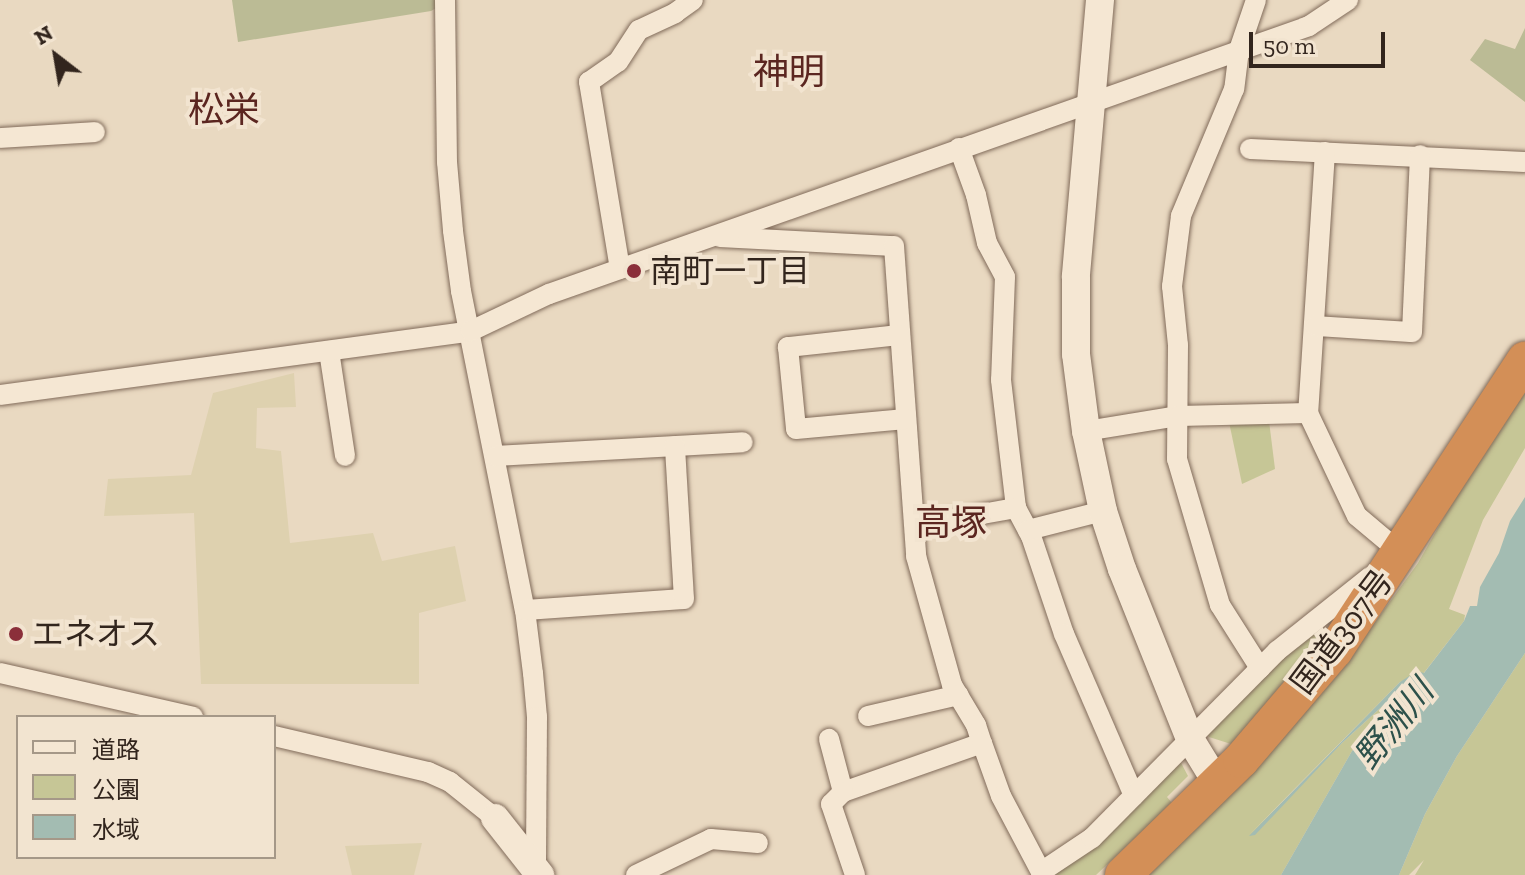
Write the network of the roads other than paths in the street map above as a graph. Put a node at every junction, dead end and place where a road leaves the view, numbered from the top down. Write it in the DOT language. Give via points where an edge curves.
graph roads {
  1 [pos="445,0"];
  2 [pos="693,0"];
  3 [pos="1100,0"];
  4 [pos="1256,0"];
  5 [pos="1348,0"];
  6 [pos="1239,50"];
  7 [pos="1090,103"];
  8 [pos="95,132"];
  9 [pos="0,138"];
  10 [pos="959,148"];
  11 [pos="1250,149"];
  12 [pos="1325,152"];
  13 [pos="1420,155"];
  14 [pos="1525,162"];
  15 [pos="710,236"];
  16 [pos="620,269"];
  17 [pos="1316,326"];
  18 [pos="471,331"];
  19 [pos="899,335"];
  20 [pos="329,351"];
  21 [pos="1525,360"];
  22 [pos="0,395"];
  23 [pos="1308,413"];
  24 [pos="1179,416"];
  25 [pos="906,419"];
  26 [pos="1086,431"];
  27 [pos="743,442"];
  28 [pos="675,446"];
  29 [pos="345,456"];
  30 [pos="496,456"];
  31 [pos="1016,508"];
  32 [pos="1103,511"];
  33 [pos="915,526"];
  34 [pos="1028,530"];
  35 [pos="1401,553"];
  36 [pos="525,610"];
  37 [pos="1260,668"];
  38 [pos="0,673"];
  39 [pos="959,695"];
  40 [pos="184,715"];
  41 [pos="868,716"];
  42 [pos="276,736"];
  43 [pos="829,739"];
  44 [pos="1190,739"];
  45 [pos="982,743"];
  46 [pos="1217,783"];
  47 [pos="843,792"];
  48 [pos="1134,796"];
  49 [pos="495,818"];
  50 [pos="758,843"];
  51 [pos="538,871"];
  52 [pos="1041,874"];
  53 [pos="636,875"];
  54 [pos="855,875"];
  55 [pos="1123,875"];
  1 -- 18 [label="street" via="447,162 461,291"];
  2 -- 16 [label="street" via="639,30 618,62 589,82"];
  3 -- 7 [label="street"];
  4 -- 6 [label="street"];
  5 -- 6 [label="street" via="1309,26"];
  6 -- 7 [label="street"];
  6 -- 24 [label="street" via="1234,89 1181,216 1172,286"];
  7 -- 10 [label="street"];
  7 -- 26 [label="street" via="1076,277 1076,354"];
  8 -- 9 [label="street"];
  10 -- 15 [label="street"];
  10 -- 31 [label="street" via="987,243 1005,277 1001,380"];
  11 -- 12 [label="street"];
  12 -- 13 [label="street"];
  12 -- 17 [label="street"];
  13 -- 14 [label="street"];
  13 -- 17 [label="street" via="1412,332"];
  15 -- 16 [label="street"];
  15 -- 19 [label="street" via="894,246"];
  16 -- 18 [label="street" via="549,294"];
  17 -- 23 [label="street"];
  18 -- 20 [label="street"];
  18 -- 30 [label="street"];
  19 -- 25 [label="street"];
  19 -- 25 [label="street" via="788,347 796,429"];
  20 -- 22 [label="street"];
  20 -- 29 [label="street"];
  21 -- 35 [label="highway, 国道307号"];
  23 -- 24 [label="street"];
  23 -- 35 [label="street" via="1357,516"];
  24 -- 26 [label="street"];
  24 -- 37 [label="street" via="1177,459 1209,571 1220,605"];
  25 -- 33 [label="street"];
  26 -- 32 [label="street"];
  27 -- 28 [label="street"];
  28 -- 30 [label="street"];
  28 -- 36 [label="street" via="684,599"];
  30 -- 36 [label="street"];
  31 -- 33 [label="street"];
  31 -- 34 [label="street"];
  32 -- 34 [label="street"];
  32 -- 44 [label="street"];
  33 -- 39 [label="street" via="916,556"];
  34 -- 48 [label="street" via="1055,612"];
  35 -- 37 [label="street"];
  35 -- 46 [label="highway, 国道307号" via="1335,650"];
  36 -- 51 [label="street" via="537,717"];
  37 -- 44 [label="street"];
  38 -- 40 [label="street"];
  39 -- 41 [label="street"];
  39 -- 45 [label="street"];
  42 -- 49 [label="street" via="428,772 450,782"];
  43 -- 47 [label="street"];
  44 -- 46 [label="street"];
  44 -- 48 [label="street"];
  45 -- 47 [label="street"];
  45 -- 52 [label="street" via="1001,796"];
  46 -- 55 [label="highway, 国道307号"];
  47 -- 54 [label="street" via="831,804"];
  48 -- 52 [label="street" via="1092,838"];
  49 -- 51 [label="street"];
  50 -- 53 [label="street" via="711,839"];
}
